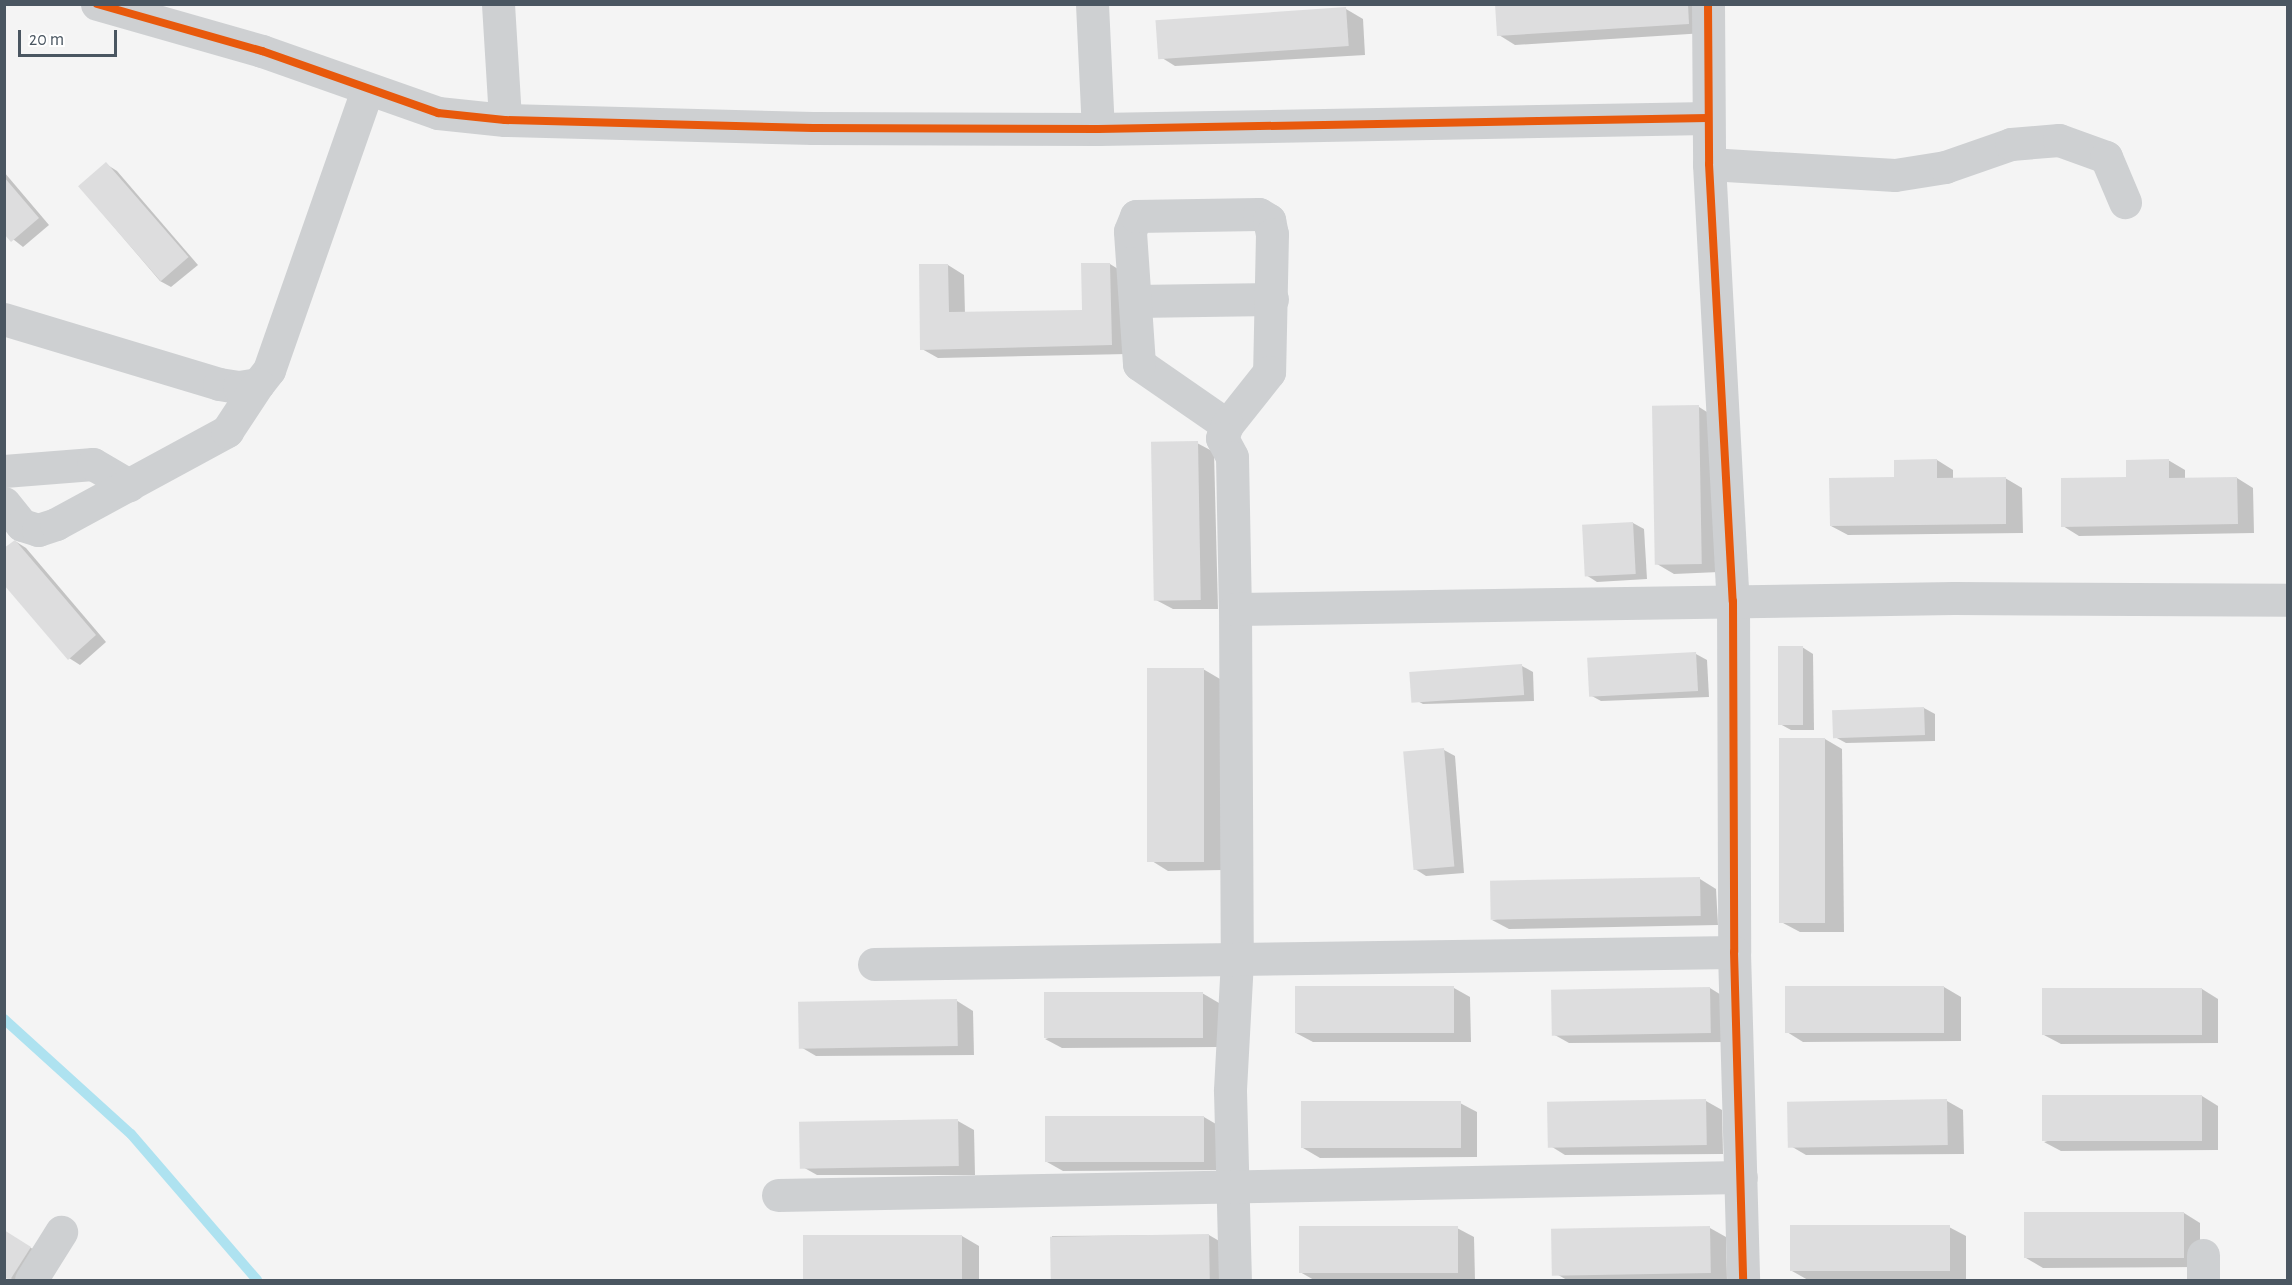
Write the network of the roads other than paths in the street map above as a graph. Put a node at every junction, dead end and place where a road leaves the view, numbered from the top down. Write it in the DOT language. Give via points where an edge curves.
graph roads {
  1 [pos="97,4"];
  2 [pos="498,4"];
  3 [pos="1092,4"];
  4 [pos="1708,4"];
  5 [pos="367,90"];
  6 [pos="1708,117"];
  7 [pos="505,120"];
  8 [pos="1098,129"];
  9 [pos="1709,164"];
  10 [pos="2125,202"];
  11 [pos="1272,299"];
  12 [pos="1135,302"];
  13 [pos="4,319"];
  14 [pos="258,384"];
  15 [pos="1227,425"];
  16 [pos="4,471"];
  17 [pos="129,485"];
  18 [pos="4,503"];
  19 [pos="2288,600"];
  20 [pos="1733,601"];
  21 [pos="1234,609"];
  22 [pos="1734,952"];
  23 [pos="1237,960"];
  24 [pos="874,964"];
  25 [pos="1741,1177"];
  26 [pos="1233,1190"];
  27 [pos="778,1196"];
  28 [pos="61,1232"];
  29 [pos="31,1281"];
  30 [pos="1235,1281"];
  31 [pos="1743,1281"];
  1 -- 5 [label="street" via="262,51"];
  2 -- 7 [label="street"];
  3 -- 8 [label="street"];
  4 -- 6 [label="street"];
  5 -- 7 [label="street" via="438,113"];
  5 -- 14 [label="street" via="269,370"];
  6 -- 8 [label="street"];
  6 -- 9 [label="street"];
  7 -- 8 [label="street" via="813,128"];
  9 -- 10 [label="street" via="1895,175 1945,167 2011,144 2059,140 2106,157"];
  9 -- 20 [label="street"];
  11 -- 12 [label="street"];
  11 -- 12 [label="street" via="1269,220 1259,214 1136,216 1130,231"];
  11 -- 15 [label="street" via="1269,372"];
  12 -- 15 [label="street" via="1139,364"];
  13 -- 14 [label="street" via="219,384"];
  14 -- 17 [label="street" via="227,431"];
  15 -- 21 [label="street" via="1222,438 1232,458"];
  16 -- 17 [label="street" via="93,464"];
  17 -- 18 [label="street" via="38,530 22,525"];
  19 -- 20 [label="street"];
  20 -- 21 [label="street"];
  20 -- 22 [label="street"];
  21 -- 23 [label="street"];
  22 -- 23 [label="street"];
  22 -- 25 [label="street"];
  23 -- 24 [label="street"];
  23 -- 26 [label="street" via="1230,1091"];
  25 -- 26 [label="street"];
  25 -- 31 [label="street"];
  26 -- 27 [label="street"];
  26 -- 30 [label="street"];
  28 -- 29 [label="street"];
}
